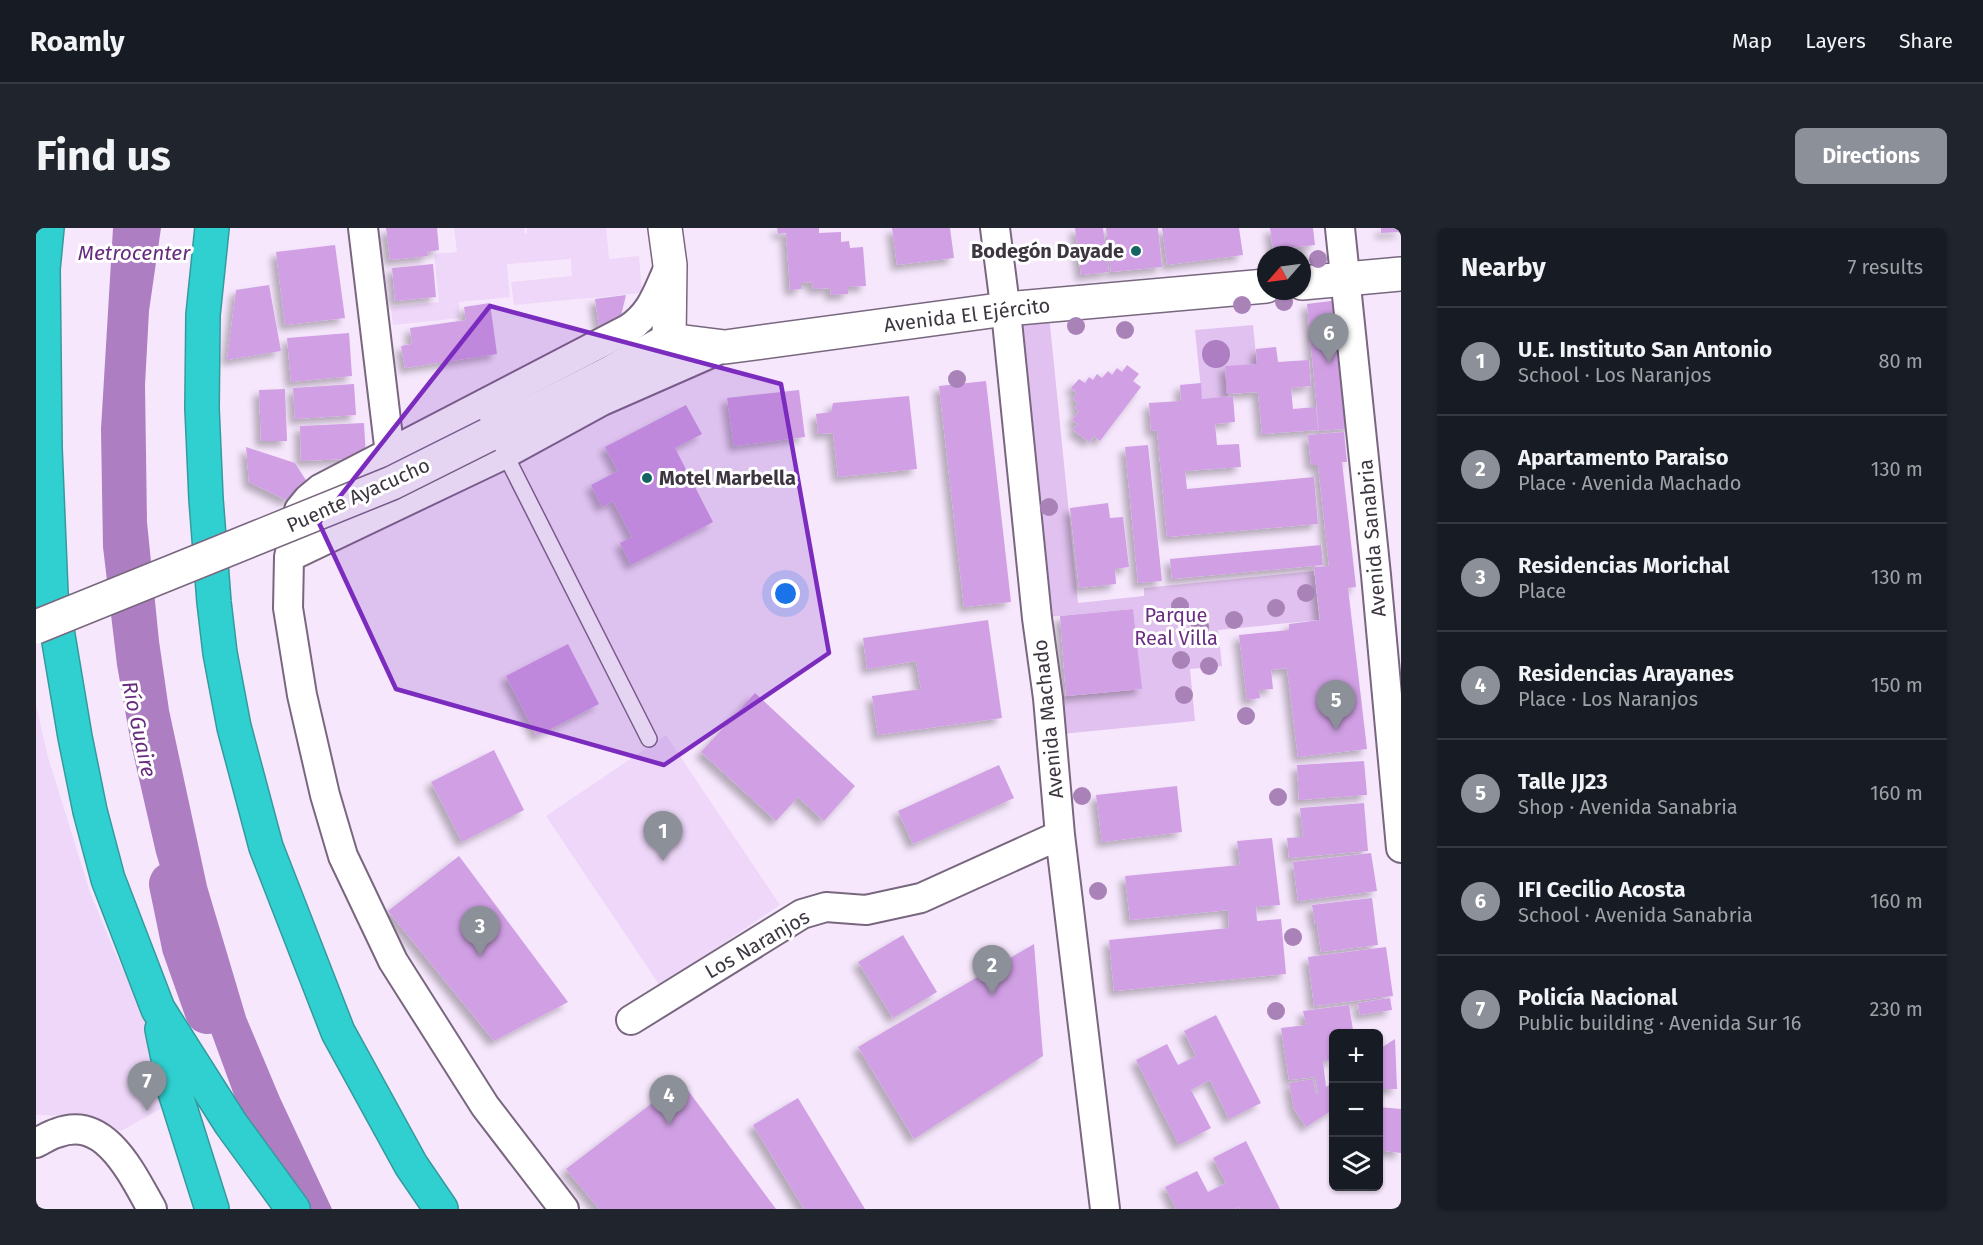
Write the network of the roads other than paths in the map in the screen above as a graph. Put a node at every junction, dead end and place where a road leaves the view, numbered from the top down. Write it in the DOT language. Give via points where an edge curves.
graph roads {
  1 [pos="47,228"];
  2 [pos="212,228"];
  3 [pos="363,228"];
  4 [pos="665,228"];
  5 [pos="995,228"];
  6 [pos="1340,228"];
  7 [pos="670,266"];
  8 [pos="1401,274"];
  9 [pos="1346,279"];
  10 [pos="1311,282"];
  11 [pos="1257,287"];
  12 [pos="1006,309"];
  13 [pos="669,340"];
  14 [pos="724,347"];
  15 [pos="497,445"];
  16 [pos="390,454"];
  17 [pos="404,503"];
  18 [pos="289,557"];
  19 [pos="36,627"];
  20 [pos="1393,677"];
  21 [pos="649,739"];
  22 [pos="1060,835"];
  23 [pos="1401,848"];
  24 [pos="158,1009"];
  25 [pos="631,1020"];
  26 [pos="36,1143"];
  27 [pos="152,1209"];
  28 [pos="212,1209"];
  29 [pos="292,1209"];
  30 [pos="441,1209"];
  31 [pos="564,1209"];
  32 [pos="1104,1209"];
  1 -- 24 [label="highway" via="43,269 51,594 90,811 108,879"];
  2 -- 30 [label="highway" via="203,315 206,499 220,653 234,727 267,847 338,1032 411,1165"];
  3 -- 16 [label="street"];
  4 -- 7 [label="street"];
  5 -- 12 [label="street, Avenida Machado"];
  6 -- 9 [label="street, Avenida Sanabria"];
  7 -- 13 [label="street"];
  7 -- 16 [label="street" via="651,308 634,325"];
  8 -- 9 [label="street"];
  9 -- 10 [label="street"];
  9 -- 20 [label="street, Avenida Sanabria" via="1376,575"];
  11 -- 12 [label="street, Avenida El Ejército"];
  12 -- 14 [label="street, Avenida El Ejército"];
  12 -- 22 [label="street, Avenida Machado"];
  13 -- 14 [label="street, Avenida El Ejército"];
  13 -- 15 [label="street, Puente Ayacucho"];
  14 -- 15 [label="street"];
  15 -- 17 [label="street"];
  15 -- 19 [label="street, Puente Ayacucho, bridge" via="392,483"];
  15 -- 21 [label="lane"];
  16 -- 17 [label="street"];
  16 -- 18 [label="street" via="308,499 299,510"];
  17 -- 18 [label="street"];
  18 -- 31 [label="street" via="288,609 302,695 343,856 393,961 485,1106"];
  20 -- 23 [label="street, Avenida Sanabria"];
  22 -- 25 [label="street, Los Naranjos" via="921,898 866,910 826,907 802,914"];
  22 -- 32 [label="street, Avenida Machado"];
  24 -- 28 [label="highway" via="175,1092"];
  24 -- 29 [label="highway" via="231,1124"];
  26 -- 27 [label="street" via="58,1132 78,1130 94,1134 123,1159"];
}
